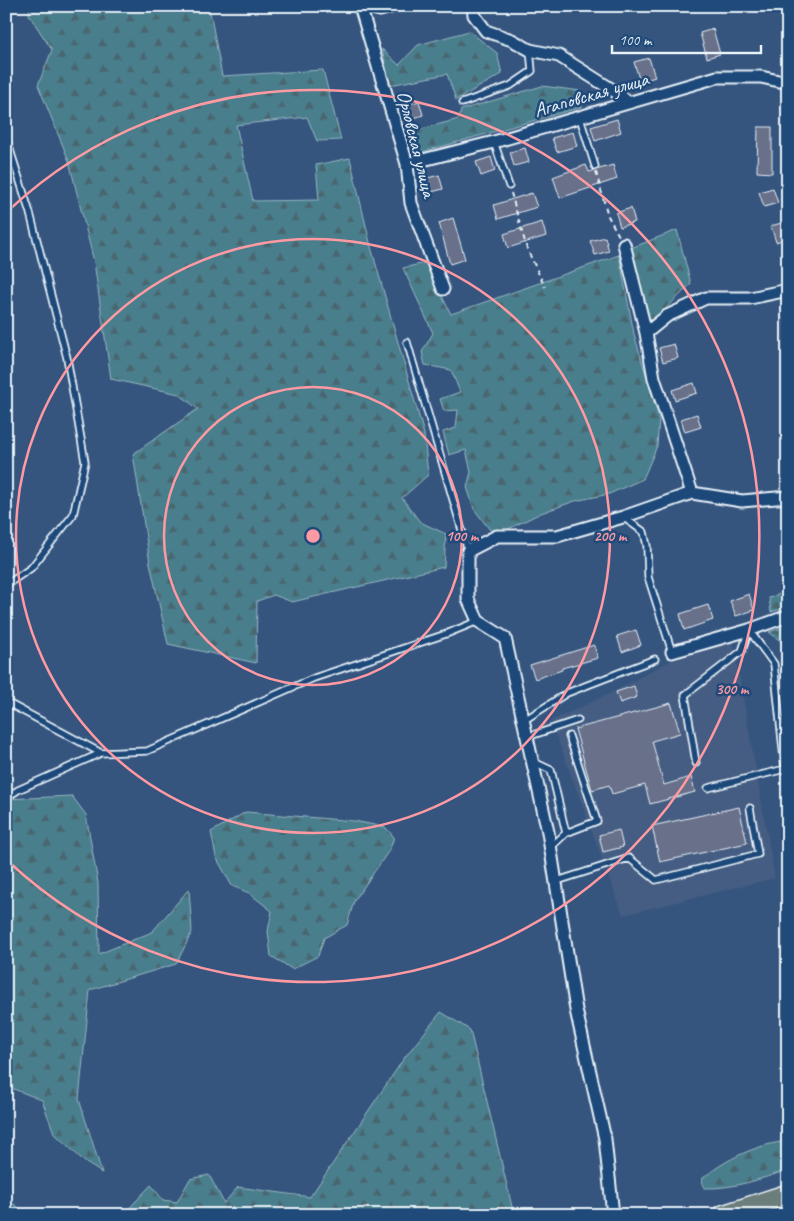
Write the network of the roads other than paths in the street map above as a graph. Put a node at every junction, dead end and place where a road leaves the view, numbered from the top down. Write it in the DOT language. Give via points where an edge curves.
graph roads {
  1 [pos="361,6"];
  2 [pos="395,6"];
  3 [pos="473,6"];
  4 [pos="530,50"];
  5 [pos="788,83"];
  6 [pos="628,102"];
  7 [pos="462,103"];
  8 [pos="580,118"];
  9 [pos="6,138"];
  10 [pos="494,142"];
  11 [pos="406,164"];
  12 [pos="595,166"];
  13 [pos="509,186"];
  14 [pos="624,244"];
  15 [pos="443,289"];
  16 [pos="788,290"];
  17 [pos="646,333"];
  18 [pos="407,342"];
  19 [pos="692,493"];
  20 [pos="788,497"];
  21 [pos="623,517"];
  22 [pos="468,551"];
  23 [pos="6,585"];
  24 [pos="788,616"];
  25 [pos="478,621"];
  26 [pos="749,630"];
  27 [pos="672,652"];
  28 [pos="655,659"];
  29 [pos="6,702"];
  30 [pos="578,720"];
  31 [pos="523,721"];
  32 [pos="569,736"];
  33 [pos="527,737"];
  34 [pos="101,753"];
  35 [pos="532,761"];
  36 [pos="696,763"];
  37 [pos="708,788"];
  38 [pos="6,798"];
  39 [pos="750,808"];
  40 [pos="566,833"];
  41 [pos="551,847"];
  42 [pos="557,881"];
  43 [pos="788,1194"];
  44 [pos="613,1215"];
  45 [pos="723,1215"];
  1 -- 2 [label="street" via="380,10"];
  1 -- 11 [label="street, Орловская улица"];
  3 -- 4 [label="street" via="474,16 486,30"];
  4 -- 6 [label="street" via="559,56"];
  4 -- 7 [label="lane" via="532,71 510,86"];
  5 -- 6 [label="street, Агаповская улица" via="761,77 717,77"];
  6 -- 8 [label="street, Агаповская улица"];
  8 -- 10 [label="street, Агаповская улица"];
  8 -- 12 [label="lane"];
  9 -- 23 [label="lane" via="30,213 67,358 85,462 73,515 31,568"];
  10 -- 11 [label="street, Агаповская улица"];
  10 -- 13 [label="lane"];
  11 -- 15 [label="street, Орловская улица" via="411,203"];
  14 -- 17 [label="street"];
  16 -- 17 [label="street" via="750,298 706,298 667,316"];
  17 -- 19 [label="street" via="654,378"];
  18 -- 22 [label="lane"];
  19 -- 20 [label="street" via="742,501"];
  19 -- 21 [label="street"];
  21 -- 22 [label="street" via="557,536 497,536"];
  21 -- 27 [label="lane" via="644,532 648,577"];
  22 -- 25 [label="street" via="468,600"];
  24 -- 26 [label="street"];
  25 -- 31 [label="street" via="505,638"];
  25 -- 34 [label="lane" via="314,678 147,751"];
  26 -- 27 [label="street"];
  26 -- 36 [label="lane" via="742,651 685,695"];
  26 -- 37 [label="lane" via="774,664 785,769"];
  28 -- 31 [label="lane" via="568,692"];
  29 -- 34 [label="lane"];
  30 -- 33 [label="lane"];
  31 -- 33 [label="street"];
  32 -- 40 [label="lane" via="597,821"];
  33 -- 35 [label="street"];
  34 -- 38 [label="lane"];
  35 -- 40 [label="lane" via="551,770"];
  35 -- 41 [label="street"];
  39 -- 42 [label="lane" via="758,854 656,880 629,858"];
  40 -- 41 [label="lane"];
  41 -- 42 [label="street"];
  42 -- 44 [label="street" via="576,1010 605,1139"];
  43 -- 45 [label="main road"];
}
